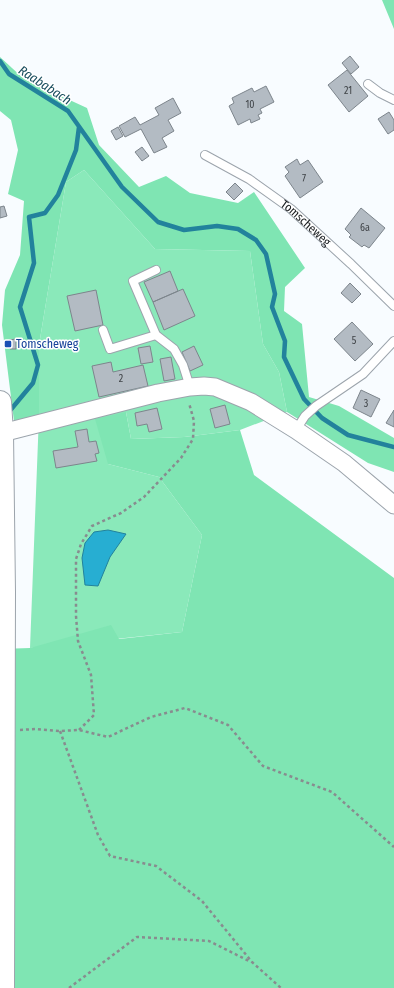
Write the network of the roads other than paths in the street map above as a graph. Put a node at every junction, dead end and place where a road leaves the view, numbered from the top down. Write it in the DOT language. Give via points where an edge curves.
graph roads {
  1 [pos="368,84"];
  2 [pos="394,100"];
  3 [pos="205,155"];
  4 [pos="156,270"];
  5 [pos="394,306"];
  6 [pos="103,330"];
  7 [pos="156,335"];
  8 [pos="394,341"];
  9 [pos="188,388"];
  10 [pos="1,418"];
  11 [pos="300,423"];
  12 [pos="394,505"];
  13 [pos="3,988"];
  1 -- 2 [label="lane"];
  3 -- 5 [label="lane, Tomscheweg" via="249,179 291,210"];
  4 -- 7 [label="lane" via="133,281"];
  6 -- 7 [label="lane" via="110,349"];
  7 -- 9 [label="lane" via="174,349 183,365"];
  8 -- 11 [label="lane" via="363,374 316,406"];
  9 -- 10 [label="street"];
  9 -- 11 [label="street" via="215,387"];
  10 -- 13 [label="main road"];
  11 -- 12 [label="street"];
}
